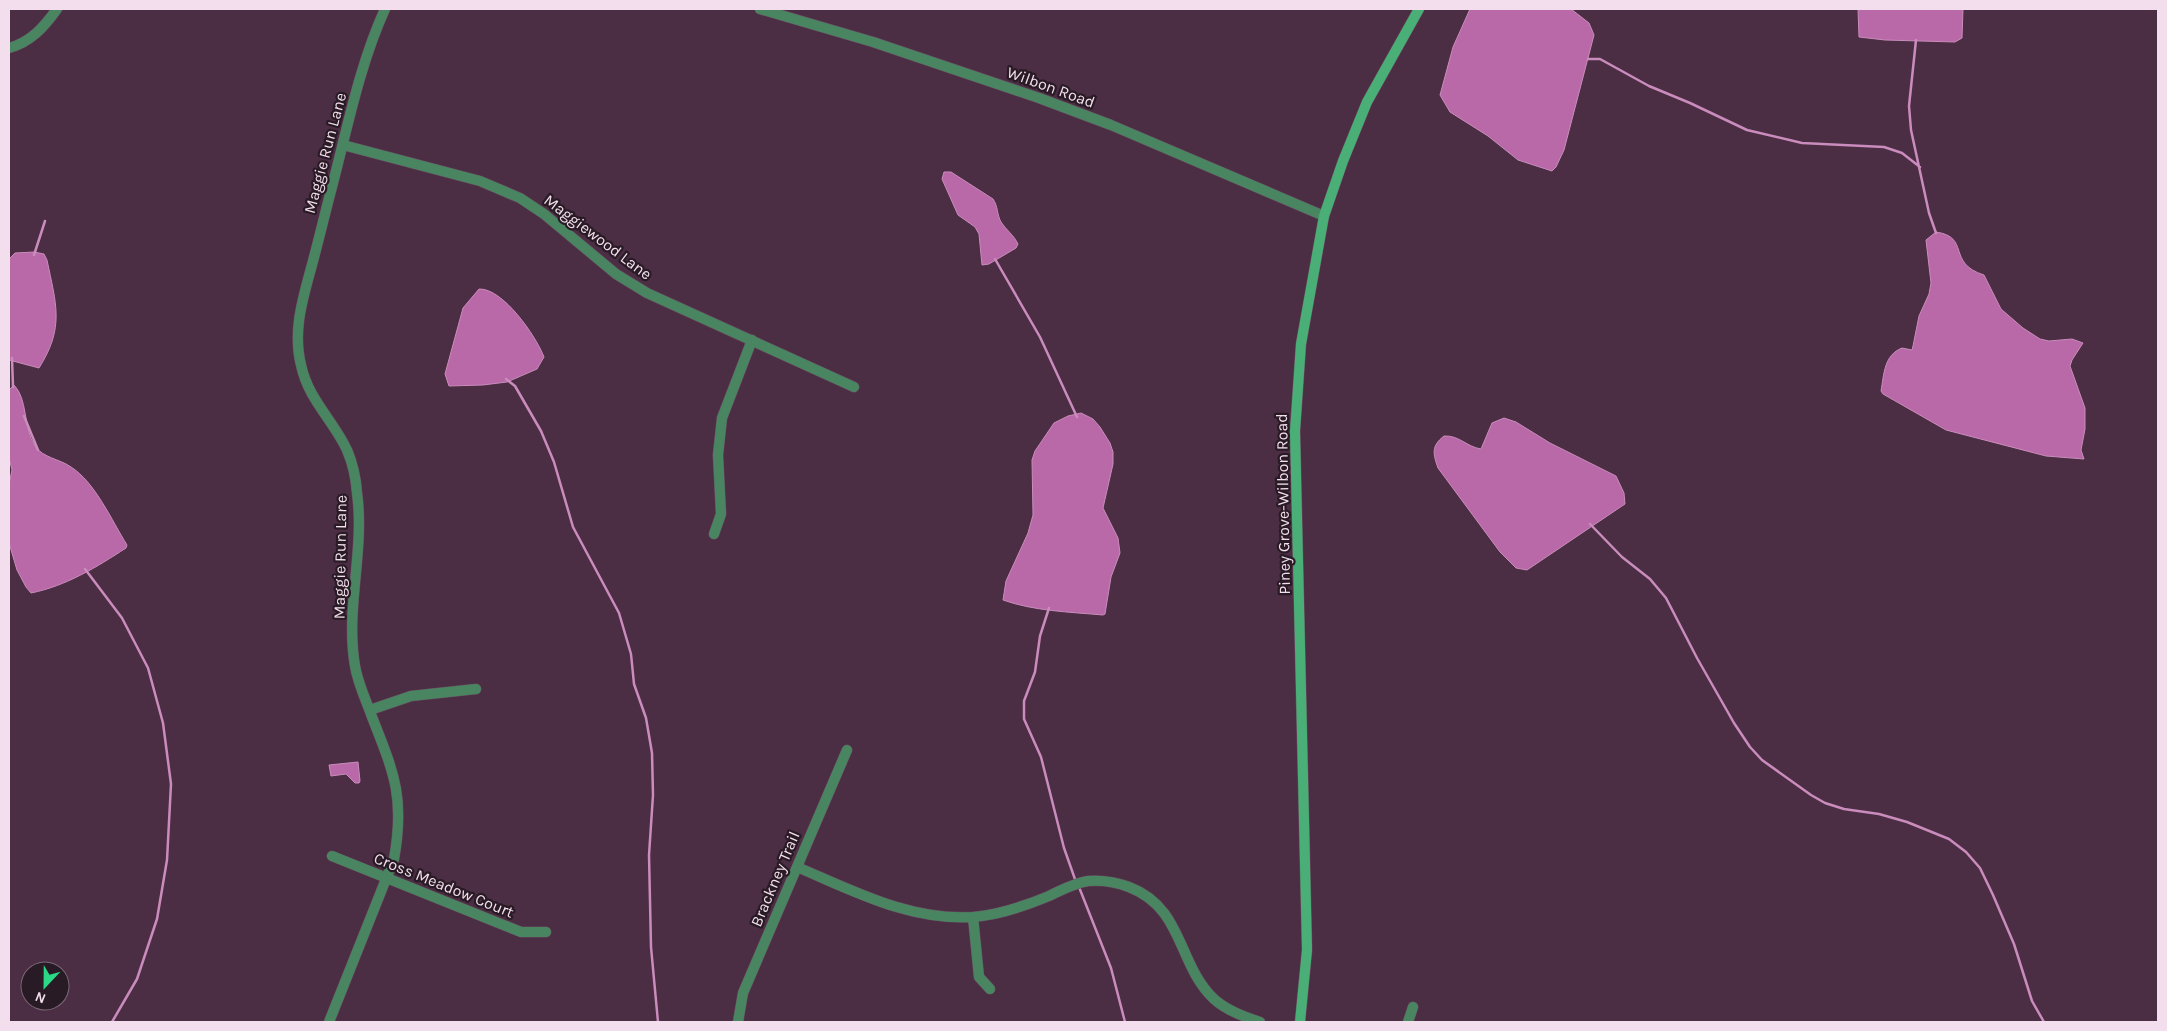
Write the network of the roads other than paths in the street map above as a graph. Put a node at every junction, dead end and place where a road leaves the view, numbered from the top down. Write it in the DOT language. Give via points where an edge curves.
graph roads {
  1 [pos="57,9"];
  2 [pos="385,9"];
  3 [pos="760,9"];
  4 [pos="1419,9"];
  5 [pos="9,48"];
  6 [pos="343,145"];
  7 [pos="1324,216"];
  8 [pos="752,340"];
  9 [pos="854,387"];
  10 [pos="714,534"];
  11 [pos="476,689"];
  12 [pos="370,710"];
  13 [pos="847,750"];
  14 [pos="332,856"];
  15 [pos="797,867"];
  16 [pos="387,878"];
  17 [pos="973,917"];
  18 [pos="546,932"];
  19 [pos="990,989"];
  20 [pos="1413,1007"];
  21 [pos="328,1022"];
  22 [pos="738,1022"];
  23 [pos="1260,1022"];
  24 [pos="1300,1022"];
  25 [pos="1408,1022"];
  1 -- 5 [label="street" via="33,37"];
  2 -- 6 [label="street, Maggie Run Lane" via="366,59"];
  3 -- 7 [label="street, Wilbon Road" via="874,42 1039,98 1111,125"];
  4 -- 7 [label="street, Piney Grove-Wilbon Road" via="1367,102"];
  6 -- 8 [label="street, Maggiewood Lane" via="480,181 520,198 632,284"];
  6 -- 12 [label="street, Maggie Run Lane" via="303,297 297,336 300,364 307,386 344,445 354,474 358,507 353,639 359,682"];
  7 -- 24 [label="street, Piney Grove-Wilbon Road" via="1302,344 1295,431 1307,950"];
  8 -- 9 [label="street, Maggiewood Lane"];
  8 -- 10 [label="street" via="722,418 718,455 721,514"];
  11 -- 12 [label="street" via="411,696"];
  12 -- 16 [label="street, Maggie Run Lane" via="392,769 399,801 398,838"];
  13 -- 15 [label="street, Brackney Trail"];
  14 -- 16 [label="street, Cross Meadow Court"];
  15 -- 17 [label="street" via="915,914"];
  15 -- 22 [label="street, Brackney Trail" via="743,993"];
  16 -- 18 [label="street, Cross Meadow Court" via="521,932"];
  16 -- 21 [label="street, Maggie Run Lane"];
  17 -- 19 [label="street" via="979,977"];
  17 -- 23 [label="street" via="1010,910 1088,881 1130,887 1152,900 1168,917 1194,971 1213,998 1235,1013"];
  20 -- 25 [label="street"];
}
